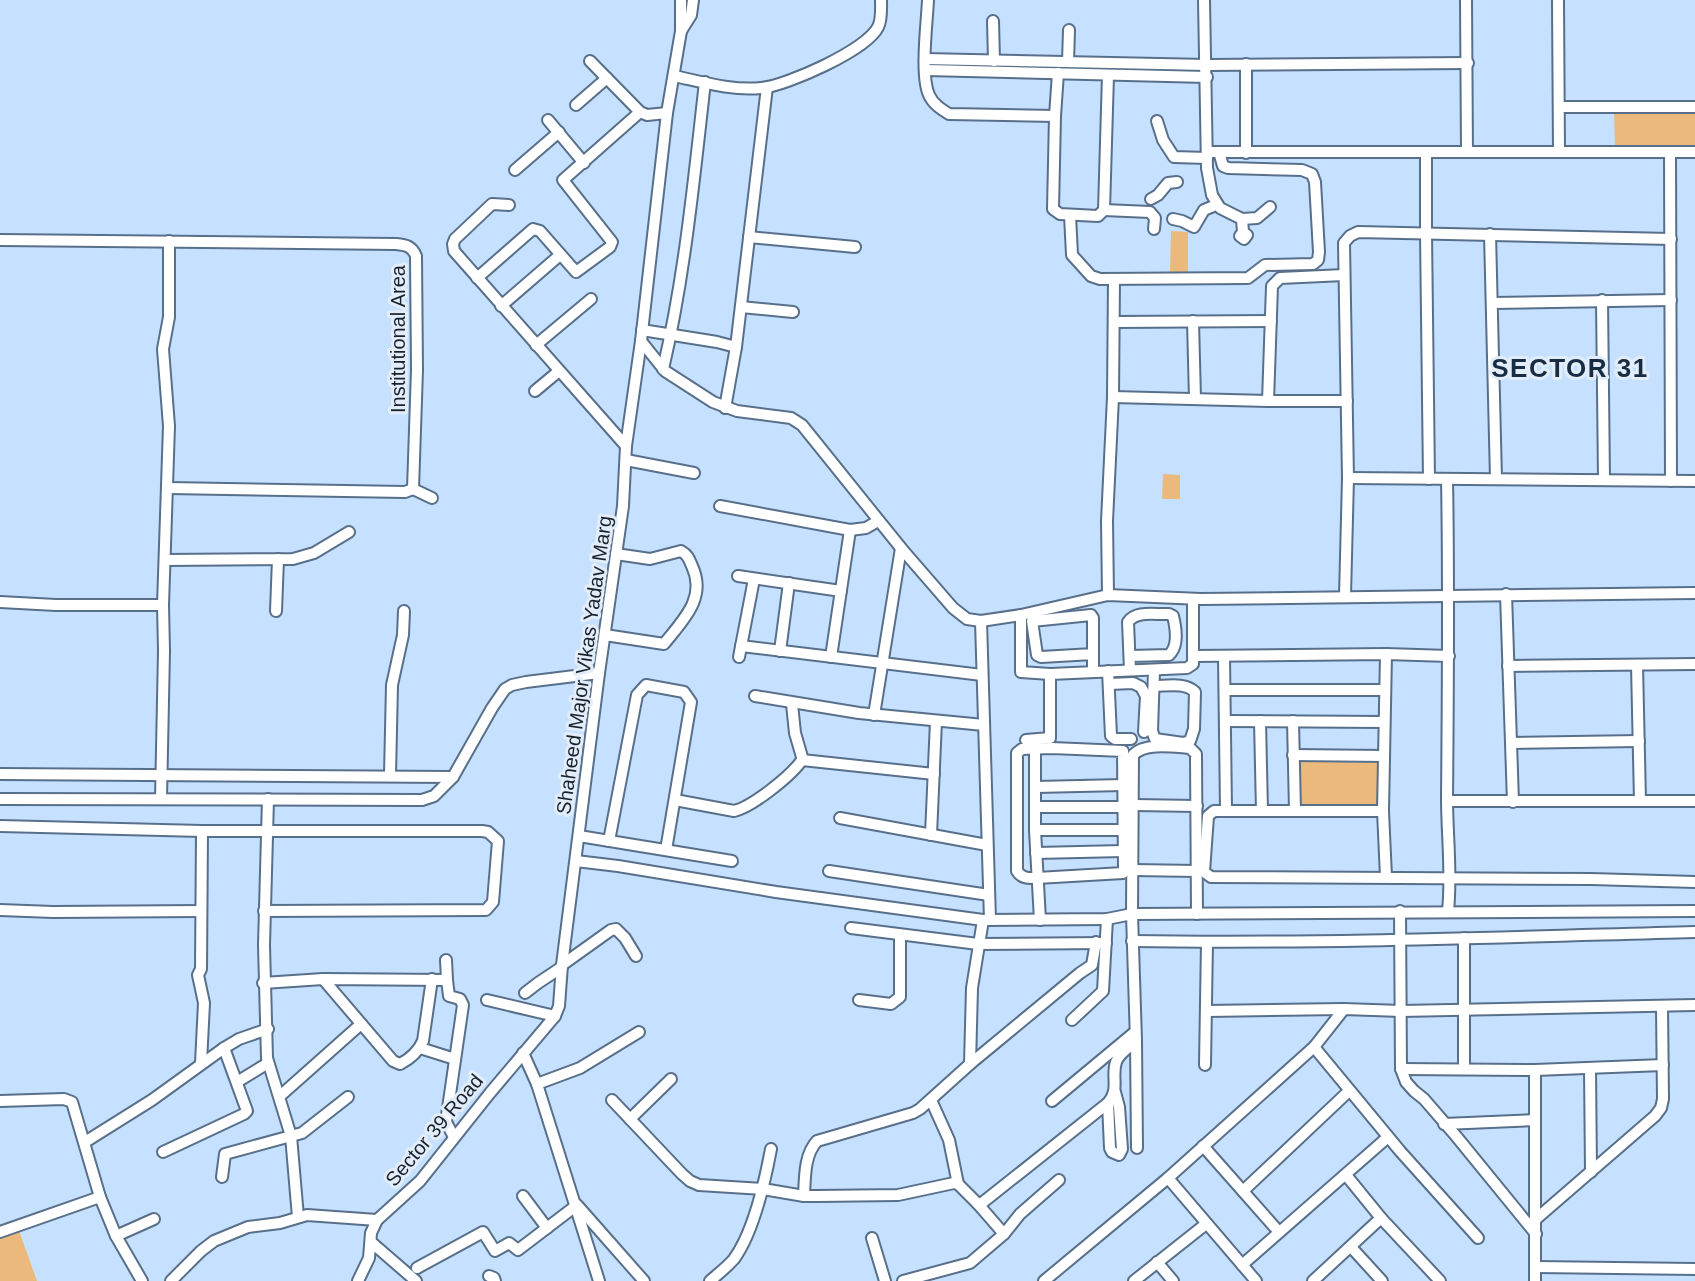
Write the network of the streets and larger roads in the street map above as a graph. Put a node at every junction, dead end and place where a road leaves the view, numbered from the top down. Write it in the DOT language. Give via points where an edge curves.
graph roads {
  1 [pos="681,0"];
  2 [pos="693,0"];
  3 [pos="881,0"];
  4 [pos="927,0"];
  5 [pos="1204,0"];
  6 [pos="1466,0"];
  7 [pos="1558,0"];
  8 [pos="993,21"];
  9 [pos="1069,30"];
  10 [pos="681,31"];
  11 [pos="590,61"];
  12 [pos="994,61"];
  13 [pos="1068,62"];
  14 [pos="1468,63"];
  15 [pos="925,64"];
  16 [pos="1246,64"];
  17 [pos="1207,65"];
  18 [pos="1058,73"];
  19 [pos="1108,75"];
  20 [pos="674,76"];
  21 [pos="1207,77"];
  22 [pos="607,78"];
  23 [pos="705,82"];
  24 [pos="767,87"];
  25 [pos="576,105"];
  26 [pos="1560,107"];
  27 [pos="1695,107"];
  28 [pos="640,112"];
  29 [pos="667,113"];
  30 [pos="1055,116"];
  31 [pos="548,120"];
  32 [pos="1157,121"];
  33 [pos="559,132"];
  34 [pos="1219,152"];
  35 [pos="1467,152"];
  36 [pos="1559,152"];
  37 [pos="1670,152"];
  38 [pos="1695,152"];
  39 [pos="1246,153"];
  40 [pos="1426,153"];
  41 [pos="1207,155"];
  42 [pos="584,163"];
  43 [pos="515,170"];
  44 [pos="1177,182"];
  45 [pos="509,205"];
  46 [pos="1216,205"];
  47 [pos="1150,206"];
  48 [pos="1270,207"];
  49 [pos="1104,210"];
  50 [pos="1070,215"];
  51 [pos="1173,219"];
  52 [pos="1242,219"];
  53 [pos="1154,229"];
  54 [pos="1243,232"];
  55 [pos="1426,232"];
  56 [pos="1490,234"];
  57 [pos="749,237"];
  58 [pos="1671,239"];
  59 [pos="0,240"];
  60 [pos="169,242"];
  61 [pos="855,247"];
  62 [pos="560,255"];
  63 [pos="1344,274"];
  64 [pos="477,278"];
  65 [pos="1114,279"];
  66 [pos="591,299"];
  67 [pos="1602,300"];
  68 [pos="1671,300"];
  69 [pos="1492,303"];
  70 [pos="501,306"];
  71 [pos="741,307"];
  72 [pos="793,312"];
  73 [pos="1193,321"];
  74 [pos="1271,321"];
  75 [pos="1115,322"];
  76 [pos="671,334"];
  77 [pos="641,336"];
  78 [pos="536,345"];
  79 [pos="736,347"];
  80 [pos="663,369"];
  81 [pos="559,371"];
  82 [pos="535,392"];
  83 [pos="1113,397"];
  84 [pos="1195,399"];
  85 [pos="1268,401"];
  86 [pos="1347,401"];
  87 [pos="725,408"];
  88 [pos="626,446"];
  89 [pos="626,460"];
  90 [pos="694,473"];
  91 [pos="1348,478"];
  92 [pos="1429,479"];
  93 [pos="1447,479"];
  94 [pos="1496,479"];
  95 [pos="1604,480"];
  96 [pos="1671,481"];
  97 [pos="1695,481"];
  98 [pos="168,488"];
  99 [pos="413,489"];
  100 [pos="432,498"];
  101 [pos="720,506"];
  102 [pos="878,521"];
  103 [pos="850,530"];
  104 [pos="349,532"];
  105 [pos="901,548"];
  106 [pos="616,554"];
  107 [pos="278,559"];
  108 [pos="165,560"];
  109 [pos="738,576"];
  110 [pos="754,579"];
  111 [pos="789,584"];
  112 [pos="841,591"];
  113 [pos="1695,593"];
  114 [pos="1506,594"];
  115 [pos="1108,595"];
  116 [pos="1449,595"];
  117 [pos="1345,596"];
  118 [pos="1194,598"];
  119 [pos="0,602"];
  120 [pos="163,605"];
  121 [pos="276,611"];
  122 [pos="404,611"];
  123 [pos="1021,615"];
  124 [pos="981,621"];
  125 [pos="605,635"];
  126 [pos="780,651"];
  127 [pos="1093,654"];
  128 [pos="1386,654"];
  129 [pos="1130,656"];
  130 [pos="1449,656"];
  131 [pos="831,657"];
  132 [pos="1193,657"];
  133 [pos="1224,657"];
  134 [pos="882,663"];
  135 [pos="1637,664"];
  136 [pos="1695,664"];
  137 [pos="1509,666"];
  138 [pos="1130,670"];
  139 [pos="1108,671"];
  140 [pos="1154,671"];
  141 [pos="1093,672"];
  142 [pos="599,673"];
  143 [pos="1050,674"];
  144 [pos="982,675"];
  145 [pos="1108,684"];
  146 [pos="1154,686"];
  147 [pos="1225,690"];
  148 [pos="1385,690"];
  149 [pos="755,696"];
  150 [pos="792,704"];
  151 [pos="874,715"];
  152 [pos="936,721"];
  153 [pos="1226,721"];
  154 [pos="1293,721"];
  155 [pos="1260,722"];
  156 [pos="1384,722"];
  157 [pos="984,725"];
  158 [pos="1144,732"];
  159 [pos="1131,739"];
  160 [pos="1026,740"];
  161 [pos="1639,741"];
  162 [pos="1511,743"];
  163 [pos="1035,748"];
  164 [pos="1293,755"];
  165 [pos="1384,756"];
  166 [pos="802,760"];
  167 [pos="0,774"];
  168 [pos="161,774"];
  169 [pos="934,774"];
  170 [pos="390,775"];
  171 [pos="453,777"];
  172 [pos="1123,785"];
  173 [pos="1036,787"];
  174 [pos="0,799"];
  175 [pos="161,799"];
  176 [pos="268,799"];
  177 [pos="675,800"];
  178 [pos="1447,801"];
  179 [pos="1640,801"];
  180 [pos="1695,801"];
  181 [pos="1513,802"];
  182 [pos="1129,806"];
  183 [pos="1197,806"];
  184 [pos="1035,807"];
  185 [pos="1226,809"];
  186 [pos="1262,811"];
  187 [pos="1295,811"];
  188 [pos="1383,811"];
  189 [pos="840,818"];
  190 [pos="0,826"];
  191 [pos="267,830"];
  192 [pos="1035,830"];
  193 [pos="1124,830"];
  194 [pos="202,831"];
  195 [pos="931,835"];
  196 [pos="579,836"];
  197 [pos="609,841"];
  198 [pos="987,845"];
  199 [pos="666,850"];
  200 [pos="1124,851"];
  201 [pos="1036,853"];
  202 [pos="576,861"];
  203 [pos="732,861"];
  204 [pos="829,870"];
  205 [pos="1132,870"];
  206 [pos="1197,871"];
  207 [pos="1386,877"];
  208 [pos="1037,878"];
  209 [pos="1451,879"];
  210 [pos="1695,882"];
  211 [pos="989,895"];
  212 [pos="0,910"];
  213 [pos="201,911"];
  214 [pos="264,911"];
  215 [pos="1400,911"];
  216 [pos="1695,911"];
  217 [pos="1448,912"];
  218 [pos="1132,914"];
  219 [pos="1197,914"];
  220 [pos="1107,919"];
  221 [pos="987,920"];
  222 [pos="1040,920"];
  223 [pos="851,928"];
  224 [pos="1695,932"];
  225 [pos="900,935"];
  226 [pos="1464,938"];
  227 [pos="1400,939"];
  228 [pos="1132,941"];
  229 [pos="1206,942"];
  230 [pos="1101,943"];
  231 [pos="978,944"];
  232 [pos="636,956"];
  233 [pos="446,960"];
  234 [pos="562,966"];
  235 [pos="323,979"];
  236 [pos="432,979"];
  237 [pos="447,980"];
  238 [pos="263,982"];
  239 [pos="525,993"];
  240 [pos="487,1000"];
  241 [pos="859,1000"];
  242 [pos="1695,1005"];
  243 [pos="1662,1006"];
  244 [pos="1344,1009"];
  245 [pos="1464,1009"];
  246 [pos="1207,1011"];
  247 [pos="1401,1011"];
  248 [pos="555,1016"];
  249 [pos="1072,1020"];
  250 [pos="361,1024"];
  251 [pos="268,1029"];
  252 [pos="639,1032"];
  253 [pos="1136,1036"];
  254 [pos="1314,1047"];
  255 [pos="224,1048"];
  256 [pos="420,1048"];
  257 [pos="523,1053"];
  258 [pos="454,1059"];
  259 [pos="201,1063"];
  260 [pos="268,1063"];
  261 [pos="970,1064"];
  262 [pos="1205,1065"];
  263 [pos="1663,1065"];
  264 [pos="1464,1068"];
  265 [pos="1590,1068"];
  266 [pos="1401,1069"];
  267 [pos="1535,1070"];
  268 [pos="671,1078"];
  269 [pos="237,1082"];
  270 [pos="537,1084"];
  271 [pos="1349,1091"];
  272 [pos="1115,1092"];
  273 [pos="280,1096"];
  274 [pos="348,1097"];
  275 [pos="612,1100"];
  276 [pos="931,1100"];
  277 [pos="0,1101"];
  278 [pos="1052,1101"];
  279 [pos="1108,1104"];
  280 [pos="630,1119"];
  281 [pos="1535,1120"];
  282 [pos="1444,1124"];
  283 [pos="291,1136"];
  284 [pos="454,1137"];
  285 [pos="1388,1137"];
  286 [pos="85,1142"];
  287 [pos="1203,1146"];
  288 [pos="1137,1148"];
  289 [pos="771,1149"];
  290 [pos="162,1152"];
  291 [pos="1591,1172"];
  292 [pos="1346,1175"];
  293 [pos="222,1177"];
  294 [pos="1168,1178"];
  295 [pos="1059,1180"];
  296 [pos="958,1184"];
  297 [pos="763,1189"];
  298 [pos="1243,1191"];
  299 [pos="523,1196"];
  300 [pos="804,1196"];
  301 [pos="100,1197"];
  302 [pos="978,1204"];
  303 [pos="577,1205"];
  304 [pos="298,1216"];
  305 [pos="1381,1218"];
  306 [pos="154,1219"];
  307 [pos="1536,1219"];
  308 [pos="377,1220"];
  309 [pos="1206,1224"];
  310 [pos="547,1228"];
  311 [pos="0,1232"];
  312 [pos="1279,1232"];
  313 [pos="1004,1234"];
  314 [pos="1536,1234"];
  315 [pos="116,1236"];
  316 [pos="872,1238"];
  317 [pos="1478,1238"];
  318 [pos="371,1242"];
  319 [pos="1351,1247"];
  320 [pos="1157,1262"];
  321 [pos="1242,1264"];
  322 [pos="1536,1267"];
  323 [pos="417,1268"];
  324 [pos="1659,1269"];
  325 [pos="1695,1269"];
  326 [pos="938,1277"];
  327 [pos="142,1281"];
  328 [pos="171,1281"];
  329 [pos="358,1281"];
  330 [pos="416,1281"];
  331 [pos="599,1281"];
  332 [pos="644,1281"];
  333 [pos="710,1281"];
  334 [pos="885,1281"];
  335 [pos="903,1281"];
  336 [pos="1044,1281"];
  337 [pos="1134,1281"];
  338 [pos="1173,1281"];
  339 [pos="1256,1281"];
  340 [pos="1313,1281"];
  341 [pos="1382,1281"];
  342 [pos="1440,1281"];
  343 [pos="1535,1281"];
  344 [pos="1660,1281"];
  1 -- 10 [label="street, Shaheed Major Vikas Yadav Marg"];
  2 -- 10 [label="street, Shaheed Major Vikas Yadav Marg" via="691,15"];
  3 -- 24 [label="street" via="880,22 868,39 816,70"];
  4 -- 15 [label="street"];
  5 -- 17 [label="street"];
  6 -- 14 [label="street"];
  7 -- 26 [label="street"];
  8 -- 12 [label="street"];
  9 -- 13 [label="street"];
  10 -- 20 [label="street, Shaheed Major Vikas Yadav Marg"];
  11 -- 22 [label="street"];
  12 -- 13 [label="street"];
  12 -- 15 [label="street"];
  13 -- 17 [label="street"];
  14 -- 16 [label="street"];
  14 -- 35 [label="street"];
  15 -- 18 [label="street"];
  15 -- 30 [label="street" via="929,95 949,114"];
  16 -- 17 [label="street"];
  16 -- 39 [label="street"];
  17 -- 21 [label="street"];
  18 -- 19 [label="street"];
  18 -- 30 [label="street"];
  19 -- 21 [label="street"];
  19 -- 49 [label="street"];
  20 -- 23 [label="street"];
  20 -- 29 [label="street, Shaheed Major Vikas Yadav Marg"];
  21 -- 41 [label="street"];
  22 -- 25 [label="street"];
  22 -- 28 [label="street"];
  23 -- 24 [label="street"];
  23 -- 76 [label="street"];
  24 -- 57 [label="street"];
  26 -- 27 [label="street"];
  26 -- 36 [label="street"];
  28 -- 29 [label="street"];
  28 -- 42 [label="street"];
  29 -- 77 [label="street, Shaheed Major Vikas Yadav Marg"];
  30 -- 50 [label="street" via="1053,204 1055,212"];
  31 -- 33 [label="street"];
  32 -- 41 [label="street" via="1174,157"];
  33 -- 42 [label="street"];
  33 -- 43 [label="street"];
  34 -- 39 [label="street"];
  34 -- 41 [label="street"];
  34 -- 65 [label="street" via="1223,166 1228,168 1302,170 1312,174 1318,260 1306,265 1265,265 1248,278"];
  35 -- 36 [label="street"];
  35 -- 40 [label="street"];
  36 -- 37 [label="street"];
  37 -- 38 [label="street"];
  37 -- 58 [label="street"];
  39 -- 40 [label="street"];
  40 -- 55 [label="street"];
  41 -- 46 [label="street"];
  42 -- 62 [label="street" via="564,178 564,183 612,245 576,272"];
  44 -- 47 [label="street" via="1168,183"];
  45 -- 64 [label="street" via="492,204 453,244"];
  46 -- 51 [label="street" via="1201,213 1194,227"];
  46 -- 52 [label="street"];
  47 -- 49 [label="street"];
  47 -- 53 [label="street"];
  48 -- 52 [label="street" via="1257,218"];
  49 -- 50 [label="street" via="1098,216"];
  50 -- 65 [label="street" via="1074,259 1096,278"];
  52 -- 54 [label="street"];
  55 -- 56 [label="street"];
  55 -- 63 [label="street" via="1358,232 1350,236 1344,243"];
  55 -- 92 [label="street"];
  56 -- 58 [label="street"];
  56 -- 69 [label="street"];
  57 -- 61 [label="street"];
  57 -- 71 [label="street"];
  58 -- 68 [label="street"];
  59 -- 60 [label="street, Institutional Area"];
  60 -- 98 [label="street" via="169,317 163,349"];
  60 -- 99 [label="street, Institutional Area" via="396,244 413,249 417,370"];
  62 -- 64 [label="street" via="540,231 533,229"];
  62 -- 70 [label="street"];
  63 -- 74 [label="street" via="1276,280 1272,286"];
  63 -- 86 [label="street"];
  64 -- 70 [label="street"];
  65 -- 75 [label="street"];
  66 -- 78 [label="street"];
  67 -- 68 [label="street"];
  67 -- 69 [label="street"];
  67 -- 95 [label="street"];
  68 -- 96 [label="street"];
  69 -- 94 [label="street"];
  70 -- 78 [label="street"];
  71 -- 72 [label="street"];
  71 -- 79 [label="street"];
  73 -- 74 [label="street"];
  73 -- 75 [label="street"];
  73 -- 84 [label="street"];
  74 -- 85 [label="street"];
  75 -- 83 [label="street"];
  76 -- 77 [label="street"];
  76 -- 79 [label="street"];
  76 -- 80 [label="street"];
  77 -- 80 [label="street"];
  77 -- 88 [label="street, Shaheed Major Vikas Yadav Marg"];
  78 -- 81 [label="street"];
  79 -- 87 [label="street"];
  80 -- 87 [label="street"];
  81 -- 82 [label="street"];
  81 -- 88 [label="street"];
  83 -- 84 [label="street"];
  83 -- 115 [label="street"];
  84 -- 85 [label="street"];
  85 -- 86 [label="street"];
  86 -- 91 [label="street"];
  87 -- 102 [label="street" via="782,416 802,424"];
  88 -- 89 [label="street, Shaheed Major Vikas Yadav Marg"];
  89 -- 90 [label="street"];
  89 -- 106 [label="street, Shaheed Major Vikas Yadav Marg"];
  91 -- 92 [label="street"];
  91 -- 117 [label="street"];
  92 -- 93 [label="street"];
  93 -- 94 [label="street"];
  93 -- 116 [label="street"];
  94 -- 95 [label="street"];
  95 -- 96 [label="street"];
  96 -- 97 [label="street"];
  98 -- 99 [label="street" via="394,492"];
  98 -- 108 [label="street"];
  99 -- 100 [label="street"];
  101 -- 103 [label="street"];
  102 -- 103 [label="street"];
  102 -- 105 [label="street"];
  103 -- 112 [label="street"];
  104 -- 107 [label="street" via="304,557"];
  105 -- 124 [label="street" via="960,615"];
  105 -- 134 [label="street"];
  106 -- 125 [label="street, Shaheed Major Vikas Yadav Marg"];
  106 -- 125 [label="street" via="650,559 681,551 687,555 697,577 694,604 664,644"];
  107 -- 108 [label="street"];
  107 -- 121 [label="street"];
  108 -- 120 [label="street"];
  109 -- 110 [label="street"];
  110 -- 111 [label="street"];
  110 -- 126 [label="street" via="740,652"];
  111 -- 112 [label="street"];
  111 -- 126 [label="street"];
  112 -- 131 [label="street"];
  113 -- 114 [label="street"];
  114 -- 116 [label="street"];
  114 -- 137 [label="street"];
  115 -- 118 [label="street"];
  115 -- 123 [label="street"];
  116 -- 117 [label="street"];
  116 -- 130 [label="street"];
  117 -- 118 [label="street"];
  118 -- 132 [label="street"];
  119 -- 120 [label="street"];
  120 -- 168 [label="street"];
  122 -- 170 [label="street" via="392,685"];
  123 -- 124 [label="street"];
  123 -- 143 [label="street" via="1021,672"];
  124 -- 144 [label="street"];
  125 -- 142 [label="street, Shaheed Major Vikas Yadav Marg"];
  126 -- 131 [label="street"];
  127 -- 127 [label="street" via="1091,615 1032,621 1037,655"];
  127 -- 141 [label="street"];
  128 -- 130 [label="street"];
  128 -- 133 [label="street"];
  128 -- 148 [label="street"];
  129 -- 129 [label="street" via="1131,618 1173,616 1176,626 1172,653"];
  129 -- 138 [label="street"];
  130 -- 178 [label="street"];
  131 -- 134 [label="street"];
  132 -- 133 [label="street"];
  132 -- 140 [label="street" via="1193,664 1187,668"];
  133 -- 147 [label="street"];
  134 -- 144 [label="street"];
  134 -- 151 [label="street"];
  135 -- 136 [label="street"];
  135 -- 137 [label="street"];
  135 -- 161 [label="street"];
  137 -- 162 [label="street"];
  138 -- 139 [label="street"];
  138 -- 140 [label="street"];
  139 -- 141 [label="street"];
  139 -- 145 [label="street"];
  140 -- 146 [label="street"];
  141 -- 143 [label="street"];
  142 -- 171 [label="street" via="526,682 505,689"];
  142 -- 196 [label="street, Shaheed Major Vikas Yadav Marg"];
  143 -- 160 [label="street" via="1050,738"];
  144 -- 157 [label="street"];
  145 -- 158 [label="street" via="1132,683 1141,687 1146,696"];
  145 -- 159 [label="street" via="1111,736"];
  146 -- 146 [label="street" via="1155,739 1190,741 1195,692 1190,687"];
  147 -- 148 [label="street"];
  147 -- 153 [label="street"];
  148 -- 156 [label="street"];
  149 -- 150 [label="street"];
  150 -- 151 [label="street"];
  150 -- 166 [label="street"];
  151 -- 152 [label="street"];
  152 -- 157 [label="street"];
  152 -- 169 [label="street"];
  153 -- 155 [label="street"];
  153 -- 185 [label="street"];
  154 -- 155 [label="street"];
  154 -- 156 [label="street"];
  154 -- 164 [label="street"];
  155 -- 186 [label="street"];
  156 -- 165 [label="street"];
  157 -- 198 [label="street"];
  161 -- 162 [label="street"];
  161 -- 179 [label="street"];
  162 -- 181 [label="street"];
  163 -- 172 [label="street" via="1123,751"];
  163 -- 173 [label="street"];
  163 -- 208 [label="street" via="1022,748 1017,753 1017,871 1023,878"];
  164 -- 165 [label="street"];
  164 -- 187 [label="street"];
  165 -- 188 [label="street"];
  166 -- 169 [label="street"];
  166 -- 177 [label="street" via="740,810"];
  167 -- 168 [label="street"];
  168 -- 170 [label="street"];
  168 -- 175 [label="street"];
  169 -- 195 [label="street"];
  170 -- 171 [label="street"];
  171 -- 176 [label="street" via="434,796 422,800"];
  172 -- 173 [label="street"];
  172 -- 182 [label="street"];
  173 -- 184 [label="street"];
  174 -- 175 [label="street"];
  175 -- 176 [label="street"];
  176 -- 191 [label="street"];
  177 -- 197 [label="street" via="691,702 684,692 646,685 637,695"];
  177 -- 199 [label="street"];
  178 -- 181 [label="street"];
  178 -- 209 [label="street"];
  179 -- 180 [label="street"];
  179 -- 181 [label="street"];
  182 -- 183 [label="street"];
  182 -- 183 [label="street" via="1133,755 1139,750 1161,747 1194,750"];
  182 -- 184 [label="street"];
  182 -- 193 [label="street"];
  182 -- 205 [label="street"];
  183 -- 206 [label="street"];
  184 -- 192 [label="street"];
  185 -- 186 [label="street"];
  185 -- 207 [label="street" via="1208,816 1203,867 1207,875"];
  186 -- 187 [label="street"];
  187 -- 188 [label="street"];
  188 -- 207 [label="street"];
  189 -- 195 [label="street"];
  190 -- 194 [label="street"];
  191 -- 194 [label="street"];
  191 -- 214 [label="street"];
  191 -- 214 [label="street" via="482,831 498,841 493,902 486,910"];
  192 -- 193 [label="street"];
  192 -- 201 [label="street"];
  193 -- 200 [label="street"];
  194 -- 213 [label="street"];
  195 -- 198 [label="street"];
  196 -- 197 [label="street"];
  196 -- 202 [label="street, Shaheed Major Vikas Yadav Marg"];
  197 -- 199 [label="street"];
  198 -- 211 [label="street"];
  199 -- 203 [label="street"];
  200 -- 201 [label="street"];
  200 -- 208 [label="street" via="1121,874"];
  201 -- 208 [label="street"];
  202 -- 221 [label="street"];
  202 -- 234 [label="street, Shaheed Major Vikas Yadav Marg"];
  204 -- 211 [label="street"];
  205 -- 206 [label="street"];
  205 -- 218 [label="street"];
  206 -- 219 [label="street"];
  207 -- 209 [label="street"];
  208 -- 222 [label="street"];
  209 -- 210 [label="street"];
  209 -- 217 [label="street"];
  211 -- 221 [label="street"];
  212 -- 213 [label="street"];
  213 -- 259 [label="street"];
  214 -- 238 [label="street"];
  215 -- 217 [label="street"];
  215 -- 219 [label="street"];
  215 -- 227 [label="street"];
  216 -- 217 [label="street"];
  218 -- 219 [label="street"];
  218 -- 220 [label="street"];
  218 -- 228 [label="street"];
  220 -- 222 [label="street"];
  220 -- 230 [label="street"];
  221 -- 222 [label="street"];
  221 -- 231 [label="street"];
  223 -- 225 [label="street"];
  224 -- 226 [label="street"];
  225 -- 231 [label="street"];
  225 -- 241 [label="street" via="900,997 891,1004"];
  226 -- 227 [label="street"];
  226 -- 245 [label="street"];
  227 -- 229 [label="street"];
  227 -- 247 [label="street"];
  228 -- 229 [label="street"];
  228 -- 253 [label="street"];
  229 -- 246 [label="street"];
  230 -- 231 [label="street"];
  230 -- 249 [label="street" via="1103,991"];
  230 -- 261 [label="street" via="1092,965"];
  231 -- 261 [label="street" via="972,988"];
  232 -- 234 [label="street" via="616,929"];
  233 -- 237 [label="street"];
  234 -- 239 [label="street"];
  234 -- 248 [label="street, Shaheed Major Vikas Yadav Marg"];
  235 -- 236 [label="street"];
  235 -- 238 [label="street"];
  235 -- 250 [label="street"];
  236 -- 237 [label="street"];
  236 -- 256 [label="street"];
  237 -- 258 [label="street" via="449,996 463,1005"];
  238 -- 251 [label="street"];
  240 -- 248 [label="street"];
  242 -- 243 [label="street"];
  243 -- 245 [label="street"];
  243 -- 263 [label="street"];
  244 -- 246 [label="street"];
  244 -- 247 [label="street"];
  244 -- 254 [label="street"];
  245 -- 247 [label="street"];
  245 -- 264 [label="street"];
  246 -- 262 [label="street"];
  247 -- 266 [label="street"];
  248 -- 257 [label="street"];
  250 -- 256 [label="street" via="400,1064"];
  250 -- 273 [label="street"];
  251 -- 255 [label="street"];
  251 -- 260 [label="street"];
  252 -- 270 [label="street" via="580,1068"];
  253 -- 272 [label="street" via="1116,1062"];
  253 -- 278 [label="street"];
  253 -- 288 [label="street"];
  254 -- 271 [label="street"];
  254 -- 287 [label="street"];
  255 -- 259 [label="street"];
  255 -- 269 [label="street"];
  256 -- 258 [label="street"];
  257 -- 270 [label="street"];
  257 -- 284 [label="street, Sector 39 Road"];
  258 -- 284 [label="street" via="446,1122"];
  259 -- 286 [label="street"];
  260 -- 269 [label="street"];
  260 -- 273 [label="street"];
  261 -- 276 [label="street"];
  263 -- 265 [label="street"];
  263 -- 291 [label="street" via="1661,1108"];
  264 -- 266 [label="street"];
  264 -- 267 [label="street"];
  265 -- 267 [label="street"];
  265 -- 291 [label="street"];
  266 -- 282 [label="street" via="1414,1091"];
  267 -- 281 [label="street"];
  268 -- 280 [label="street"];
  269 -- 290 [label="street" via="248,1111"];
  270 -- 303 [label="street"];
  271 -- 285 [label="street"];
  271 -- 298 [label="street"];
  272 -- 279 [label="street"];
  272 -- 279 [label="street" via="1122,1149 1119,1155 1110,1148"];
  273 -- 283 [label="street"];
  274 -- 283 [label="street" via="310,1128"];
  275 -- 280 [label="street"];
  276 -- 296 [label="street" via="949,1140"];
  276 -- 300 [label="street" via="913,1113 817,1141 805,1168"];
  277 -- 286 [label="street" via="69,1100"];
  279 -- 302 [label="street"];
  280 -- 297 [label="street" via="690,1181"];
  281 -- 282 [label="street"];
  281 -- 307 [label="street"];
  282 -- 314 [label="street"];
  283 -- 293 [label="street" via="225,1154"];
  283 -- 304 [label="street"];
  284 -- 308 [label="street, Sector 39 Road" via="420,1180"];
  285 -- 292 [label="street"];
  285 -- 317 [label="street"];
  286 -- 301 [label="street"];
  287 -- 294 [label="street"];
  287 -- 298 [label="street"];
  289 -- 297 [label="street"];
  291 -- 307 [label="street"];
  292 -- 305 [label="street"];
  292 -- 312 [label="street"];
  294 -- 309 [label="street"];
  294 -- 336 [label="street"];
  295 -- 313 [label="street" via="1020,1214"];
  296 -- 300 [label="street" via="898,1195"];
  296 -- 302 [label="street"];
  297 -- 300 [label="street"];
  297 -- 333 [label="street" via="736,1256"];
  298 -- 312 [label="street"];
  299 -- 310 [label="street"];
  301 -- 311 [label="street"];
  301 -- 315 [label="street"];
  302 -- 313 [label="street"];
  303 -- 310 [label="street"];
  303 -- 331 [label="street"];
  303 -- 332 [label="street"];
  304 -- 308 [label="street"];
  304 -- 328 [label="street" via="225,1235 201,1251"];
  305 -- 319 [label="street"];
  305 -- 342 [label="street"];
  306 -- 315 [label="street"];
  307 -- 314 [label="street"];
  308 -- 318 [label="street"];
  309 -- 320 [label="street"];
  309 -- 321 [label="street"];
  310 -- 323 [label="street" via="518,1250 509,1243 495,1251 483,1232"];
  312 -- 321 [label="street"];
  313 -- 326 [label="street" via="970,1263"];
  314 -- 322 [label="street"];
  315 -- 327 [label="street"];
  316 -- 334 [label="street"];
  318 -- 329 [label="street" via="369,1258"];
  318 -- 330 [label="street"];
  319 -- 340 [label="street"];
  319 -- 341 [label="street"];
  320 -- 337 [label="street"];
  320 -- 338 [label="street"];
  321 -- 339 [label="street"];
  322 -- 324 [label="street"];
  322 -- 343 [label="street"];
  324 -- 325 [label="street"];
  324 -- 344 [label="street"];
  326 -- 335 [label="street"];
}
